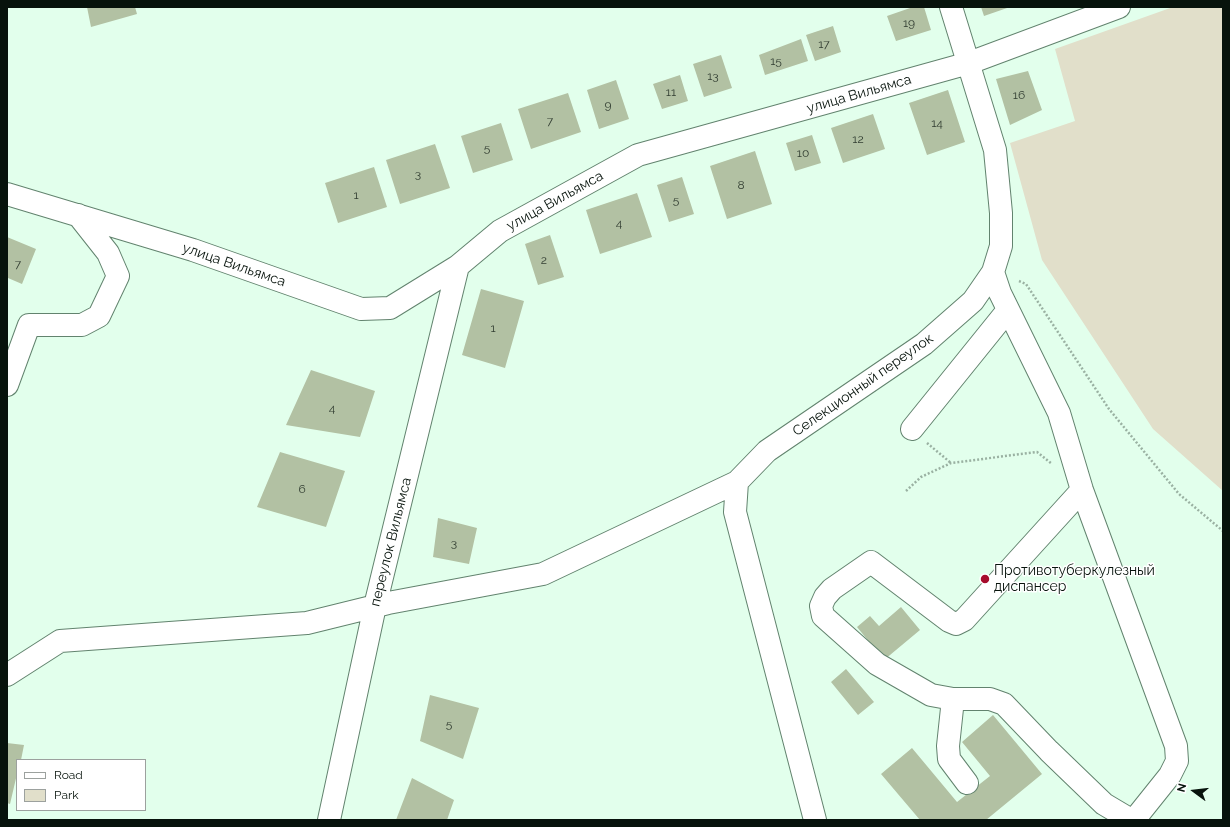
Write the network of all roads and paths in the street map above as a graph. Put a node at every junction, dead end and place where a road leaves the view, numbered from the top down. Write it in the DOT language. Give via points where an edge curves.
graph roads {
  1 [pos="951,7"];
  2 [pos="1119,7"];
  3 [pos="969,63"];
  4 [pos="7,194"];
  5 [pos="78,215"];
  6 [pos="458,266"];
  7 [pos="993,272"];
  8 [pos="1008,310"];
  9 [pos="7,385"];
  10 [pos="912,429"];
  11 [pos="951,463"];
  12 [pos="1054,466"];
  13 [pos="738,482"];
  14 [pos="1082,490"];
  15 [pos="906,491"];
  16 [pos="1223,531"];
  17 [pos="375,606"];
  18 [pos="7,675"];
  19 [pos="953,699"];
  20 [pos="968,783"];
  21 [pos="329,820"];
  22 [pos="815,820"];
  23 [pos="1132,820"];
  1 -- 3 [label="street, Селекционный переулок"];
  2 -- 3 [label="street, улица Вильямса"];
  3 -- 6 [label="street, улица Вильямса" via="638,155 500,231"];
  3 -- 7 [label="street, Селекционный переулок" via="995,150 1001,246"];
  4 -- 5 [label="street, улица Вильямса"];
  5 -- 6 [label="street, улица Вильямса" via="193,250 361,309 390,308"];
  5 -- 9 [label="street" via="108,253 118,276 99,316 82,325 29,325"];
  6 -- 17 [label="street, переулок Вильямса"];
  7 -- 8 [label="street"];
  7 -- 13 [label="street, Селекционный переулок" via="973,301 924,344 767,450"];
  7 -- 16 [label="path" via="1026,284 1109,409 1179,494"];
  8 -- 10 [label="street"];
  8 -- 14 [label="street" via="1059,413"];
  10 -- 11 [label="path"];
  11 -- 12 [label="path" via="1037,452"];
  11 -- 15 [label="path" via="921,477"];
  13 -- 17 [label="street" via="542,574"];
  13 -- 22 [label="street" via="736,519"];
  14 -- 19 [label="street" via="964,620 956,624 871,562 832,589 825,597 821,606 823,616 877,664 931,695"];
  14 -- 23 [label="street" via="1176,746 1177,761 1170,775"];
  17 -- 18 [label="street" via="307,623 60,641"];
  17 -- 21 [label="street, переулок Вильямса"];
  19 -- 20 [label="street" via="949,759"];
  19 -- 23 [label="street" via="990,699 1004,704 1104,804"];
}
